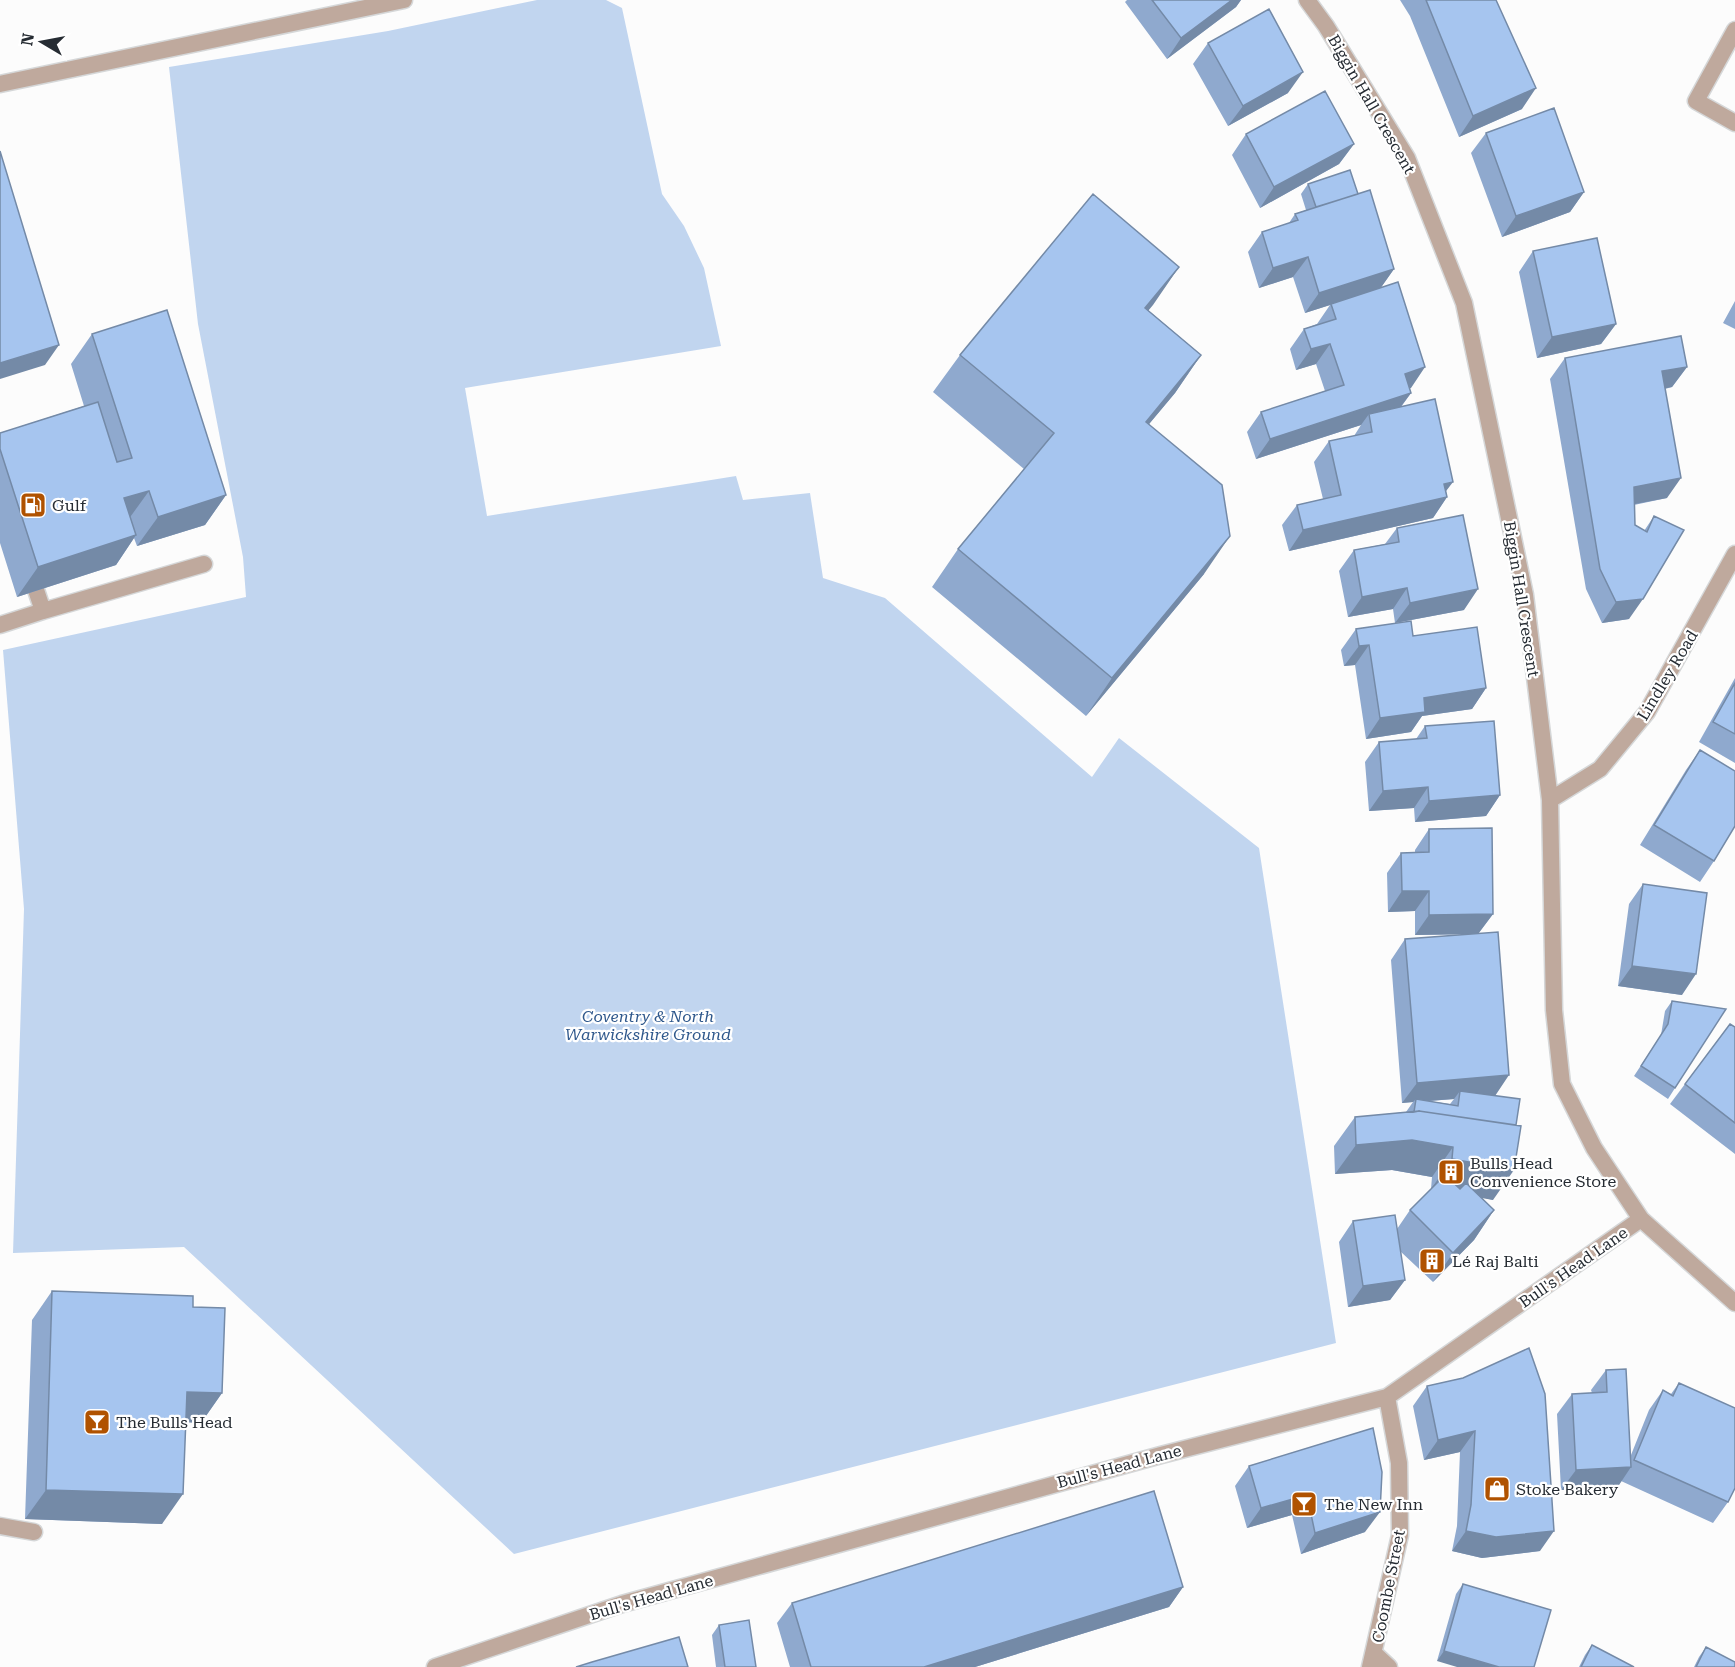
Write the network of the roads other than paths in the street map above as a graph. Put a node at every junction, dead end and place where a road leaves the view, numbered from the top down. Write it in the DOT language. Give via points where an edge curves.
graph roads {
  1 [pos="404,0"];
  2 [pos="1307,0"];
  3 [pos="1735,30"];
  4 [pos="0,84"];
  5 [pos="1735,123"];
  6 [pos="1735,554"];
  7 [pos="25,557"];
  8 [pos="204,564"];
  9 [pos="43,611"];
  10 [pos="0,625"];
  11 [pos="1550,800"];
  12 [pos="1641,1220"];
  13 [pos="1735,1304"];
  14 [pos="1387,1397"];
  15 [pos="0,1526"];
  16 [pos="34,1532"];
  17 [pos="1372,1660"];
  18 [pos="435,1667"];
  19 [pos="1389,1667"];
  1 -- 4 [label="street"];
  2 -- 11 [label="street, Biggin Hall Crescent" via="1407,158 1464,303 1525,595"];
  3 -- 5 [label="street" via="1696,101"];
  6 -- 11 [label="street, Lindley Road" via="1647,712 1600,770"];
  7 -- 9 [label="street"];
  8 -- 9 [label="street"];
  9 -- 10 [label="street"];
  11 -- 12 [label="street, Biggin Hall Crescent" via="1554,1010 1562,1084 1594,1148"];
  12 -- 13 [label="street, Bull's Head Lane"];
  12 -- 14 [label="street, Bull's Head Lane"];
  14 -- 17 [label="street, Coombe Street" via="1399,1463 1400,1535"];
  14 -- 18 [label="street, Bull's Head Lane" via="1161,1455 622,1604"];
  15 -- 16 [label="street"];
  17 -- 19 [label="street"];
}
